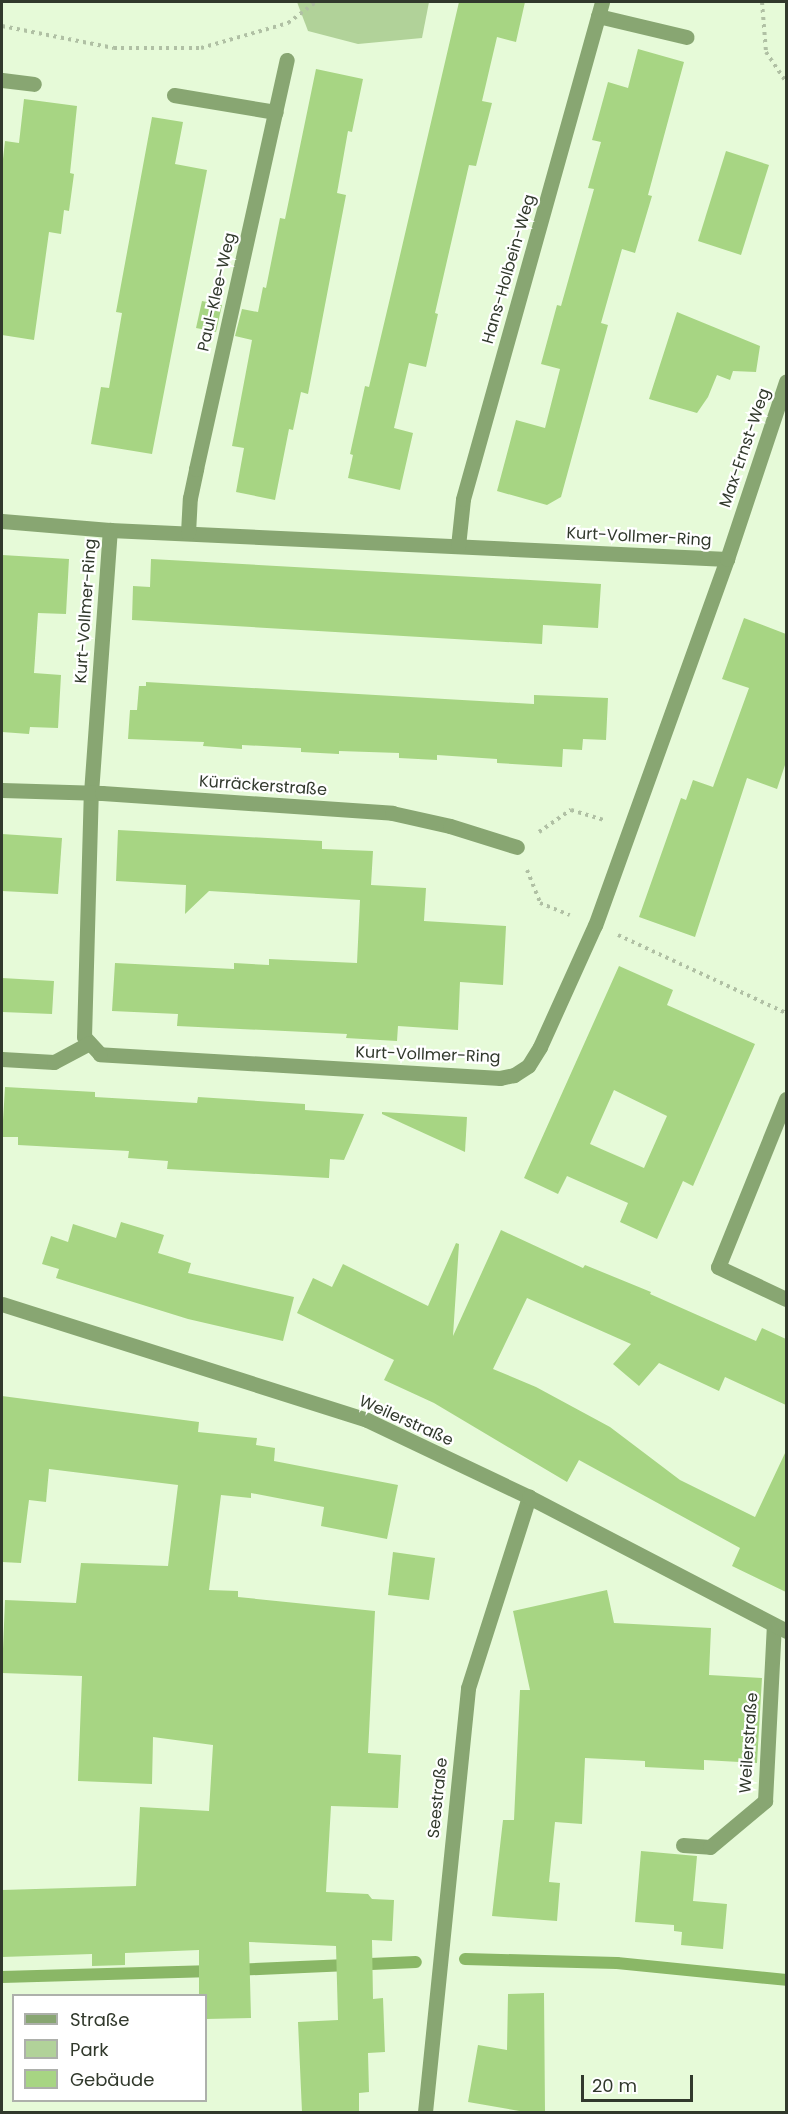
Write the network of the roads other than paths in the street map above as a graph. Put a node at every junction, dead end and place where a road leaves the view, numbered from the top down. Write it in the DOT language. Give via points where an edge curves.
graph roads {
  1 [pos="600,9"];
  2 [pos="687,37"];
  3 [pos="287,60"];
  4 [pos="2,80"];
  5 [pos="34,84"];
  6 [pos="174,95"];
  7 [pos="276,112"];
  8 [pos="786,382"];
  9 [pos="2,521"];
  10 [pos="110,530"];
  11 [pos="188,533"];
  12 [pos="458,546"];
  13 [pos="727,559"];
  14 [pos="2,790"];
  15 [pos="91,793"];
  16 [pos="517,847"];
  17 [pos="89,1043"];
  18 [pos="2,1059"];
  19 [pos="786,1099"];
  20 [pos="786,1299"];
  21 [pos="2,1304"];
  22 [pos="529,1497"];
  23 [pos="780,1628"];
  24 [pos="683,1845"];
  25 [pos="425,2112"];
  1 -- 2 [label="street"];
  1 -- 12 [label="street, Hans-Holbein-Weg" via="463,499"];
  3 -- 7 [label="street, Paul-Klee-Weg"];
  4 -- 5 [label="street"];
  6 -- 7 [label="street"];
  7 -- 11 [label="street, Paul-Klee-Weg" via="194,478"];
  8 -- 13 [label="street, Max-Ernst-Weg"];
  9 -- 10 [label="street"];
  10 -- 11 [label="street, Kurt-Vollmer-Ring"];
  10 -- 15 [label="street, Kurt-Vollmer-Ring"];
  11 -- 12 [label="street, Kurt-Vollmer-Ring"];
  12 -- 13 [label="street, Kurt-Vollmer-Ring"];
  13 -- 17 [label="street, Kurt-Vollmer-Ring" via="595,925 528,1066 500,1078 432,1075 100,1054"];
  14 -- 15 [label="street, Kürräckerstraße"];
  15 -- 16 [label="street, Kürräckerstraße" via="392,813"];
  15 -- 17 [label="street, Kurt-Vollmer-Ring" via="84,1037"];
  17 -- 18 [label="street" via="54,1062"];
  19 -- 20 [label="street" via="718,1267"];
  21 -- 22 [label="street, Weilerstraße" via="367,1420"];
  22 -- 23 [label="street, Weilerstraße"];
  22 -- 25 [label="street, Seestraße" via="468,1688"];
  23 -- 24 [label="street, Weilerstraße" via="765,1801 710,1847"];
}
